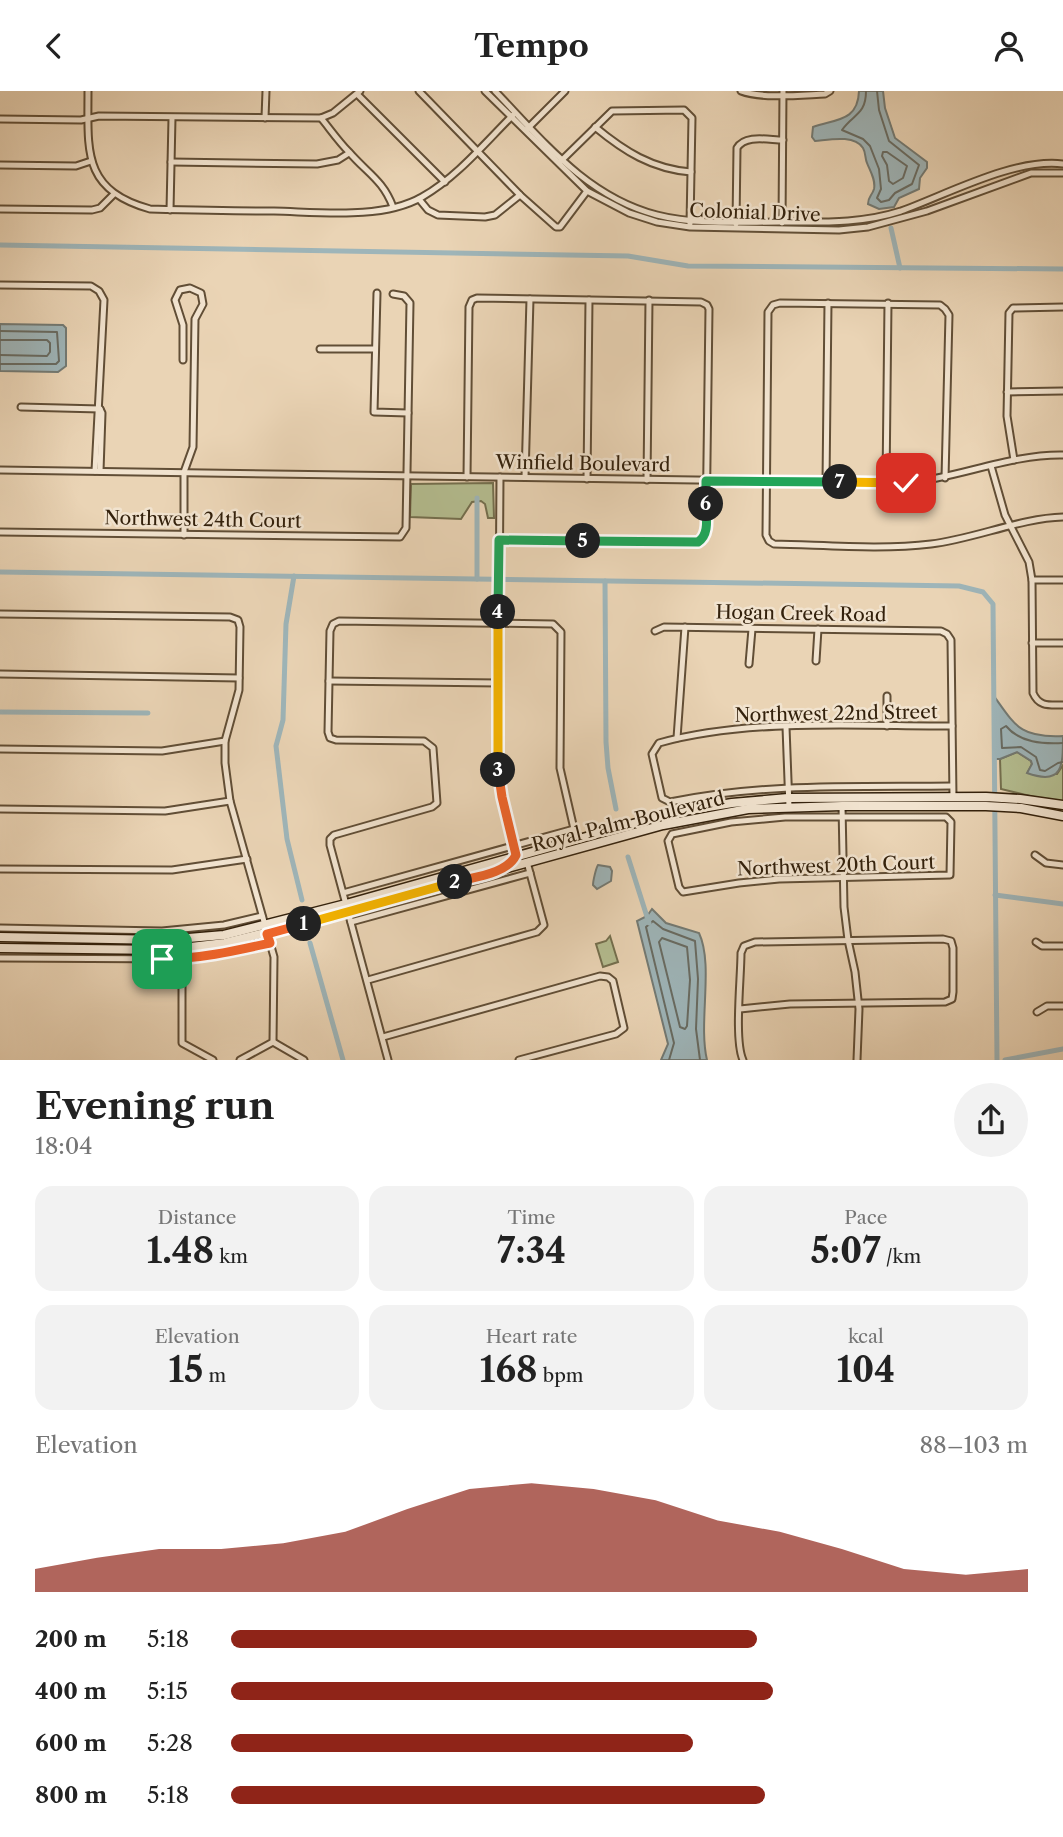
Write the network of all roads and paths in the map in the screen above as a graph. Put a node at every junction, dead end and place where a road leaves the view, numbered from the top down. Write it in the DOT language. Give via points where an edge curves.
graph roads {
  1 [pos="88,91"];
  2 [pos="266,91"];
  3 [pos="419,91"];
  4 [pos="485,91"];
  5 [pos="565,91"];
  6 [pos="741,91"];
  7 [pos="359,92"];
  8 [pos="830,92"];
  9 [pos="494,93"];
  10 [pos="783,93"];
  11 [pos="513,115"];
  12 [pos="172,118"];
  13 [pos="265,118"];
  14 [pos="321,118"];
  15 [pos="0,119"];
  16 [pos="88,119"];
  17 [pos="595,127"];
  18 [pos="527,129"];
  19 [pos="783,140"];
  20 [pos="478,151"];
  21 [pos="349,153"];
  22 [pos="91,161"];
  23 [pos="171,162"];
  24 [pos="560,162"];
  25 [pos="1063,164"];
  26 [pos="0,165"];
  27 [pos="691,171"];
  28 [pos="1063,173"];
  29 [pos="444,182"];
  30 [pos="589,188"];
  31 [pos="963,188"];
  32 [pos="114,194"];
  33 [pos="520,195"];
  34 [pos="967,196"];
  35 [pos="419,199"];
  36 [pos="924,203"];
  37 [pos="393,207"];
  38 [pos="0,209"];
  39 [pos="170,209"];
  40 [pos="927,211"];
  41 [pos="893,213"];
  42 [pos="895,221"];
  43 [pos="782,222"];
  44 [pos="690,224"];
  45 [pos="736,225"];
  46 [pos="781,229"];
  47 [pos="0,285"];
  48 [pos="377,293"];
  49 [pos="393,294"];
  50 [pos="530,299"];
  51 [pos="589,300"];
  52 [pos="649,300"];
  53 [pos="828,303"];
  54 [pos="888,303"];
  55 [pos="1063,307"];
  56 [pos="320,349"];
  57 [pos="375,349"];
  58 [pos="183,360"];
  59 [pos="1063,391"];
  60 [pos="1007,392"];
  61 [pos="21,407"];
  62 [pos="100,409"];
  63 [pos="408,413"];
  64 [pos="1063,455"];
  65 [pos="1014,460"];
  66 [pos="992,467"];
  67 [pos="0,470"];
  68 [pos="97,471"];
  69 [pos="184,472"];
  70 [pos="407,476"];
  71 [pos="467,477"];
  72 [pos="500,477"];
  73 [pos="525,477"];
  74 [pos="945,478"];
  75 [pos="586,479"];
  76 [pos="647,480"];
  77 [pos="706,481"];
  78 [pos="766,481"];
  79 [pos="826,482"];
  80 [pos="886,483"];
  81 [pos="1063,517"];
  82 [pos="1010,527"];
  83 [pos="0,532"];
  84 [pos="184,535"];
  85 [pos="499,540"];
  86 [pos="1031,580"];
  87 [pos="1063,580"];
  88 [pos="0,614"];
  89 [pos="498,624"];
  90 [pos="685,627"];
  91 [pos="752,629"];
  92 [pos="818,629"];
  93 [pos="655,631"];
  94 [pos="1032,643"];
  95 [pos="1063,643"];
  96 [pos="816,661"];
  97 [pos="749,664"];
  98 [pos="0,674"];
  99 [pos="239,678"];
  100 [pos="329,681"];
  101 [pos="499,683"];
  102 [pos="887,696"];
  103 [pos="1063,705"];
  104 [pos="887,726"];
  105 [pos="951,726"];
  106 [pos="786,727"];
  107 [pos="677,738"];
  108 [pos="225,741"];
  109 [pos="0,749"];
  110 [pos="952,786"];
  111 [pos="788,788"];
  112 [pos="953,797"];
  113 [pos="230,801"];
  114 [pos="842,802"];
  115 [pos="986,802"];
  116 [pos="1002,802"];
  117 [pos="788,803"];
  118 [pos="1063,805"];
  119 [pos="0,809"];
  120 [pos="1063,816"];
  121 [pos="842,817"];
  122 [pos="514,846"];
  123 [pos="535,850"];
  124 [pos="516,855"];
  125 [pos="1035,855"];
  126 [pos="247,859"];
  127 [pos="527,862"];
  128 [pos="1063,865"];
  129 [pos="505,868"];
  130 [pos="0,869"];
  131 [pos="530,873"];
  132 [pos="843,878"];
  133 [pos="343,893"];
  134 [pos="347,908"];
  135 [pos="351,922"];
  136 [pos="265,925"];
  137 [pos="0,928"];
  138 [pos="0,937"];
  139 [pos="848,940"];
  140 [pos="1036,942"];
  141 [pos="270,943"];
  142 [pos="1063,946"];
  143 [pos="0,949"];
  144 [pos="0,958"];
  145 [pos="182,959"];
  146 [pos="368,980"];
  147 [pos="859,1003"];
  148 [pos="1063,1006"];
  149 [pos="740,1009"];
  150 [pos="1037,1012"];
  151 [pos="383,1037"];
  152 [pos="273,1042"];
  153 [pos="213,1060"];
  154 [pos="240,1060"];
  155 [pos="303,1060"];
  156 [pos="388,1060"];
  157 [pos="519,1060"];
  158 [pos="743,1060"];
  159 [pos="857,1060"];
  1 -- 16 [label="street"];
  2 -- 13 [label="street"];
  3 -- 20 [label="street"];
  4 -- 9 [label="street, Colonial Drive"];
  5 -- 18 [label="street"];
  6 -- 10 [label="street"];
  7 -- 14 [label="street"];
  7 -- 29 [label="street"];
  8 -- 10 [label="street"];
  9 -- 11 [label="street, Colonial Drive"];
  10 -- 19 [label="street"];
  11 -- 18 [label="street, Colonial Drive"];
  11 -- 20 [label="street"];
  12 -- 13 [label="street"];
  12 -- 16 [label="street"];
  12 -- 23 [label="street"];
  13 -- 14 [label="street"];
  14 -- 21 [label="street"];
  15 -- 16 [label="street"];
  16 -- 22 [label="street"];
  17 -- 24 [label="street"];
  17 -- 27 [label="street" via="622,150 655,166"];
  17 -- 27 [label="street" via="616,109 684,110 692,118"];
  18 -- 24 [label="street, Colonial Drive"];
  19 -- 43 [label="street"];
  19 -- 45 [label="street" via="746,140 737,148"];
  20 -- 29 [label="street"];
  20 -- 33 [label="street"];
  21 -- 23 [label="street" via="317,164"];
  21 -- 37 [label="street" via="378,179"];
  22 -- 26 [label="street" via="76,166"];
  22 -- 32 [label="street"];
  23 -- 39 [label="street"];
  24 -- 30 [label="street, Colonial Drive"];
  25 -- 31 [label="street, Colonial Drive" via="1029,164"];
  27 -- 44 [label="street"];
  28 -- 34 [label="street, Colonial Drive" via="1031,173"];
  29 -- 35 [label="street"];
  30 -- 33 [label="street" via="560,227"];
  30 -- 44 [label="street, Colonial Drive" via="605,202 639,216"];
  31 -- 34 [label="street"];
  31 -- 36 [label="street, Colonial Drive"];
  32 -- 38 [label="street" via="107,204 92,210"];
  32 -- 39 [label="street" via="150,209"];
  33 -- 35 [label="street" via="495,215 485,217 438,215"];
  34 -- 40 [label="street, Colonial Drive"];
  35 -- 37 [label="street"];
  36 -- 40 [label="street"];
  36 -- 41 [label="street, Colonial Drive"];
  37 -- 39 [label="street" via="356,212"];
  40 -- 42 [label="street, Colonial Drive"];
  41 -- 42 [label="street"];
  41 -- 43 [label="street, Colonial Drive" via="839,223"];
  42 -- 46 [label="street, Colonial Drive" via="839,230"];
  43 -- 45 [label="street, Colonial Drive"];
  43 -- 46 [label="street"];
  44 -- 45 [label="street, Colonial Drive"];
  45 -- 46 [label="street, Colonial Drive"];
  47 -- 62 [label="street" via="91,286 99,291 104,300"];
  48 -- 57 [label="street"];
  49 -- 63 [label="street" via="408,299"];
  50 -- 51 [label="street"];
  50 -- 71 [label="street" via="471,300"];
  50 -- 73 [label="street"];
  51 -- 52 [label="street"];
  51 -- 75 [label="street"];
  52 -- 76 [label="street"];
  52 -- 77 [label="street" via="701,302 709,309"];
  53 -- 54 [label="street"];
  53 -- 78 [label="street" via="780,303 768,311"];
  53 -- 79 [label="street"];
  54 -- 74 [label="street" via="940,305 948,315"];
  54 -- 80 [label="street"];
  55 -- 60 [label="street" via="1013,308 1009,313"];
  56 -- 57 [label="street"];
  57 -- 63 [label="street" via="374,412"];
  58 -- 69 [label="street" via="183,325 175,300 180,289 190,288 201,293 203,305 195,319 193,447"];
  59 -- 60 [label="street"];
  60 -- 65 [label="street"];
  61 -- 62 [label="street"];
  62 -- 68 [label="street"];
  63 -- 70 [label="street"];
  64 -- 65 [label="street, Winfield Boulevard"];
  65 -- 66 [label="street, Winfield Boulevard"];
  66 -- 74 [label="street, Winfield Boulevard"];
  66 -- 82 [label="street"];
  67 -- 68 [label="street, Winfield Boulevard"];
  68 -- 69 [label="street, Winfield Boulevard"];
  69 -- 70 [label="street, Winfield Boulevard"];
  69 -- 84 [label="street"];
  70 -- 71 [label="street, Winfield Boulevard"];
  70 -- 84 [label="street, Northwest 24th Court" via="405,534 400,537"];
  71 -- 72 [label="street, Winfield Boulevard"];
  72 -- 73 [label="street, Winfield Boulevard"];
  72 -- 85 [label="street"];
  73 -- 75 [label="street, Winfield Boulevard"];
  74 -- 80 [label="street, Winfield Boulevard"];
  75 -- 76 [label="street, Winfield Boulevard"];
  76 -- 77 [label="street, Winfield Boulevard"];
  77 -- 78 [label="street, Winfield Boulevard"];
  77 -- 85 [label="street" via="706,534 698,542"];
  78 -- 79 [label="street, Winfield Boulevard"];
  78 -- 82 [label="street" via="766,535 774,544 917,545"];
  79 -- 80 [label="street, Winfield Boulevard"];
  81 -- 82 [label="street"];
  82 -- 86 [label="street" via="1028,562"];
  83 -- 84 [label="street, Northwest 24th Court"];
  85 -- 89 [label="street"];
  86 -- 87 [label="street"];
  86 -- 94 [label="street"];
  88 -- 99 [label="street" via="230,617 238,620 240,627"];
  89 -- 100 [label="street" via="338,621 330,631"];
  89 -- 101 [label="street"];
  89 -- 122 [label="street" via="553,624 561,632 560,768 574,829"];
  90 -- 91 [label="street, Hogan Creek Road"];
  90 -- 93 [label="street, Hogan Creek Road"];
  90 -- 107 [label="street"];
  91 -- 92 [label="street, Hogan Creek Road"];
  91 -- 97 [label="street"];
  92 -- 96 [label="street"];
  92 -- 105 [label="street, Hogan Creek Road" via="947,634 951,640"];
  94 -- 95 [label="street"];
  94 -- 103 [label="street" via="1033,694 1043,705"];
  98 -- 99 [label="street"];
  99 -- 108 [label="street"];
  100 -- 101 [label="street"];
  100 -- 133 [label="street" via="331,738 430,744 438,803 334,835 330,845"];
  101 -- 122 [label="street" via="499,778"];
  102 -- 104 [label="street"];
  104 -- 105 [label="street, Northwest 22nd Street"];
  104 -- 106 [label="street, Northwest 22nd Street"];
  105 -- 110 [label="street"];
  106 -- 107 [label="street, Northwest 22nd Street"];
  106 -- 111 [label="street"];
  107 -- 111 [label="street" via="659,743 652,754 665,801"];
  108 -- 109 [label="street" via="162,751"];
  108 -- 113 [label="street"];
  110 -- 111 [label="street"];
  110 -- 112 [label="street"];
  111 -- 117 [label="street"];
  112 -- 114 [label="main road, Royal Palm Boulevard"];
  112 -- 115 [label="main road, Royal Palm Boulevard"];
  113 -- 119 [label="street" via="165,811"];
  113 -- 126 [label="street"];
  114 -- 115 [label="main road, Royal Palm Boulevard"];
  114 -- 117 [label="main road, Royal Palm Boulevard"];
  114 -- 121 [label="street"];
  115 -- 116 [label="main road, Royal Palm Boulevard"];
  116 -- 118 [label="main road, Royal Palm Boulevard"];
  116 -- 120 [label="main road, Royal Palm Boulevard"];
  117 -- 123 [label="main road, Royal Palm Boulevard" via="694,808"];
  117 -- 127 [label="main road, Royal Palm Boulevard" via="696,817"];
  121 -- 132 [label="street"];
  121 -- 132 [label="street, Northwest 20th Court" via="946,817 951,822 950,875"];
  121 -- 132 [label="street, Northwest 20th Court" via="731,822 673,834 668,841 683,892 766,880"];
  122 -- 124 [label="street"];
  122 -- 133 [label="street"];
  123 -- 124 [label="main road, Royal Palm Boulevard"];
  123 -- 127 [label="main road"];
  124 -- 129 [label="main road"];
  124 -- 134 [label="main road, Royal Palm Boulevard"];
  125 -- 128 [label="street" via="1046,863"];
  126 -- 130 [label="street" via="172,870"];
  126 -- 136 [label="street"];
  127 -- 129 [label="main road, Royal Palm Boulevard"];
  127 -- 131 [label="street"];
  129 -- 134 [label="main road, Royal Palm Boulevard"];
  131 -- 135 [label="street"];
  131 -- 146 [label="street" via="544,925 537,932"];
  132 -- 139 [label="street"];
  133 -- 134 [label="street"];
  134 -- 135 [label="street"];
  134 -- 136 [label="main road, Royal Palm Boulevard"];
  135 -- 146 [label="street"];
  136 -- 137 [label="street" via="162,931"];
  136 -- 138 [label="main road, Royal Palm Boulevard" via="223,935 164,940"];
  136 -- 141 [label="street"];
  136 -- 143 [label="main road, Royal Palm Boulevard" via="207,946 165,950"];
  139 -- 147 [label="street"];
  139 -- 147 [label="street" via="943,939 951,941 953,948 952,999"];
  139 -- 149 [label="street" via="744,946"];
  140 -- 142 [label="street"];
  141 -- 145 [label="street"];
  141 -- 152 [label="street" via="274,957"];
  144 -- 145 [label="street"];
  145 -- 153 [label="street" via="182,1043"];
  146 -- 151 [label="street"];
  147 -- 149 [label="street"];
  147 -- 159 [label="street"];
  148 -- 150 [label="street" via="1046,1006"];
  149 -- 158 [label="street"];
  151 -- 156 [label="street"];
  151 -- 157 [label="street" via="600,976 613,981 624,1028"];
  152 -- 154 [label="street"];
  152 -- 155 [label="street"];
}
